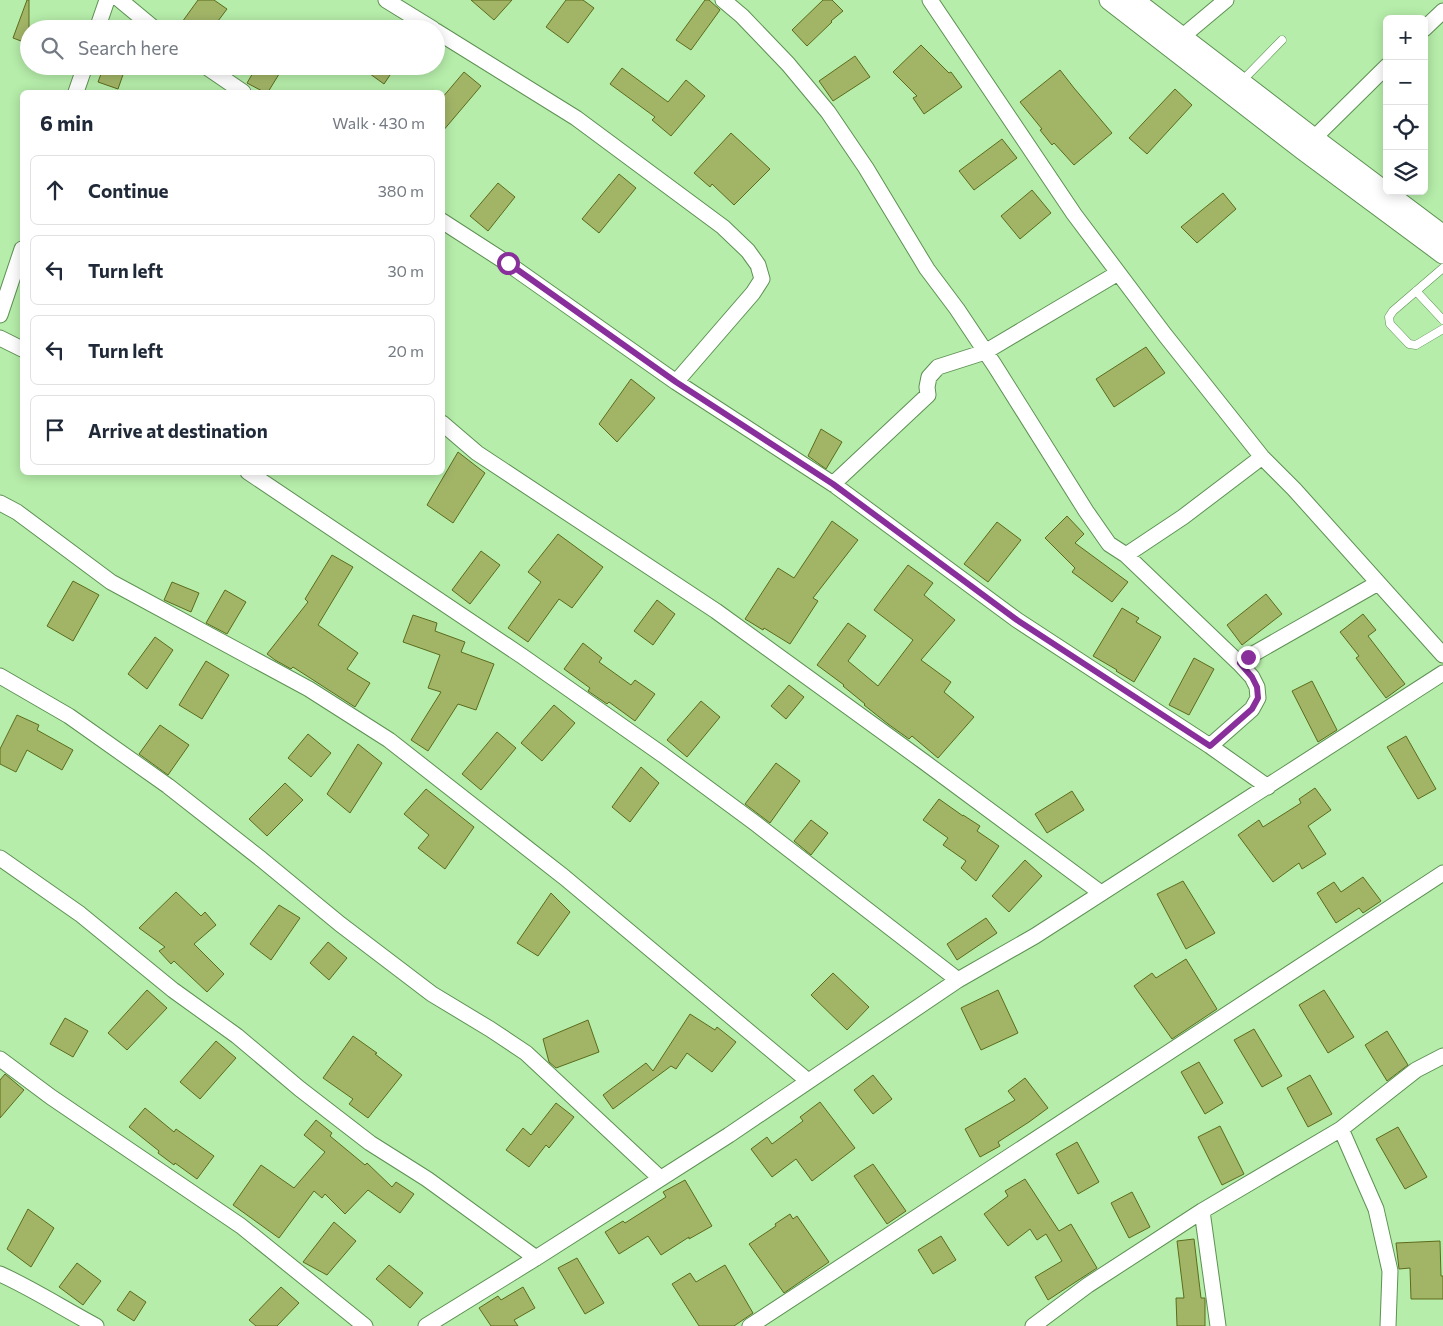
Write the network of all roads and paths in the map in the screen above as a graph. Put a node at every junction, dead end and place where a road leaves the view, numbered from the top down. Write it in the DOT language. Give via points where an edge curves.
graph roads {
  1 [pos="107,0"];
  2 [pos="120,0"];
  3 [pos="386,0"];
  4 [pos="723,0"];
  5 [pos="930,0"];
  6 [pos="1109,0"];
  7 [pos="1134,0"];
  8 [pos="1226,0"];
  9 [pos="1443,11"];
  10 [pos="101,20"];
  11 [pos="144,20"];
  12 [pos="418,20"];
  13 [pos="1428,25"];
  14 [pos="1183,36"];
  15 [pos="445,37"];
  16 [pos="1282,40"];
  17 [pos="1383,70"];
  18 [pos="82,75"];
  19 [pos="218,75"];
  20 [pos="1241,82"];
  21 [pos="77,90"];
  22 [pos="239,90"];
  23 [pos="1314,138"];
  24 [pos="445,223"];
  25 [pos="1443,235"];
  26 [pos="1443,254"];
  27 [pos="20,255"];
  28 [pos="1443,268"];
  29 [pos="1118,273"];
  30 [pos="1416,291"];
  31 [pos="0,315"];
  32 [pos="1443,320"];
  33 [pos="1443,329"];
  34 [pos="0,338"];
  35 [pos="20,348"];
  36 [pos="985,352"];
  37 [pos="676,382"];
  38 [pos="445,426"];
  39 [pos="1262,457"];
  40 [pos="252,475"];
  41 [pos="833,484"];
  42 [pos="0,503"];
  43 [pos="1126,555"];
  44 [pos="1378,583"];
  45 [pos="1443,656"];
  46 [pos="1240,663"];
  47 [pos="1443,673"];
  48 [pos="0,676"];
  49 [pos="1210,746"];
  50 [pos="1268,787"];
  51 [pos="0,858"];
  52 [pos="1443,873"];
  53 [pos="1101,893"];
  54 [pos="958,980"];
  55 [pos="1443,1056"];
  56 [pos="0,1059"];
  57 [pos="808,1081"];
  58 [pos="1342,1129"];
  59 [pos="660,1178"];
  60 [pos="1202,1211"];
  61 [pos="536,1258"];
  62 [pos="0,1274"];
  63 [pos="1036,1325"];
  64 [pos="96,1326"];
  65 [pos="365,1326"];
  66 [pos="426,1326"];
  67 [pos="750,1326"];
  68 [pos="1218,1326"];
  69 [pos="1388,1326"];
  1 -- 10 [label="street"];
  2 -- 11 [label="street"];
  3 -- 12 [label="street"];
  4 -- 36 [label="street" via="788,64 828,112 927,269"];
  5 -- 29 [label="street" via="1074,214"];
  6 -- 26 [label="street"];
  7 -- 14 [label="street"];
  8 -- 14 [label="street"];
  9 -- 13 [label="street"];
  14 -- 20 [label="street"];
  15 -- 37 [label="street" via="576,118 723,227 758,265 762,279 753,293"];
  16 -- 20 [label="lane"];
  17 -- 23 [label="street"];
  18 -- 21 [label="street"];
  19 -- 22 [label="street"];
  20 -- 23 [label="street"];
  23 -- 25 [label="street"];
  24 -- 37 [label="street" via="508,263"];
  27 -- 31 [label="street"];
  28 -- 30 [label="lane"];
  29 -- 36 [label="street"];
  29 -- 39 [label="street"];
  30 -- 32 [label="lane"];
  30 -- 33 [label="lane" via="1393,311 1389,317 1390,324 1409,344 1416,345"];
  34 -- 35 [label="street"];
  36 -- 41 [label="street" via="938,367 929,377 928,395"];
  36 -- 43 [label="street" via="1086,511 1109,544"];
  37 -- 41 [label="street"];
  38 -- 53 [label="street" via="477,453 716,612"];
  39 -- 43 [label="street"];
  39 -- 44 [label="street"];
  40 -- 54 [label="street" via="663,755"];
  41 -- 49 [label="street" via="1017,620"];
  42 -- 57 [label="street" via="17,512 111,582 309,689 389,740 564,877"];
  43 -- 46 [label="street"];
  44 -- 45 [label="street"];
  44 -- 46 [label="street"];
  46 -- 49 [label="street" via="1252,677 1258,698 1252,709"];
  47 -- 50 [label="street"];
  48 -- 59 [label="street" via="69,716 168,786 432,994 526,1053"];
  49 -- 50 [label="street"];
  50 -- 53 [label="street"];
  51 -- 61 [label="street" via="80,914 370,1143 427,1179"];
  52 -- 67 [label="street"];
  53 -- 54 [label="street"];
  54 -- 57 [label="street"];
  55 -- 58 [label="street" via="1416,1070"];
  56 -- 65 [label="street" via="240,1226"];
  57 -- 59 [label="street"];
  58 -- 60 [label="street"];
  58 -- 69 [label="street" via="1376,1209 1390,1271"];
  59 -- 61 [label="street"];
  60 -- 63 [label="street" via="1088,1285"];
  60 -- 68 [label="street"];
  61 -- 66 [label="street"];
  62 -- 64 [label="street" via="24,1284"];
}
